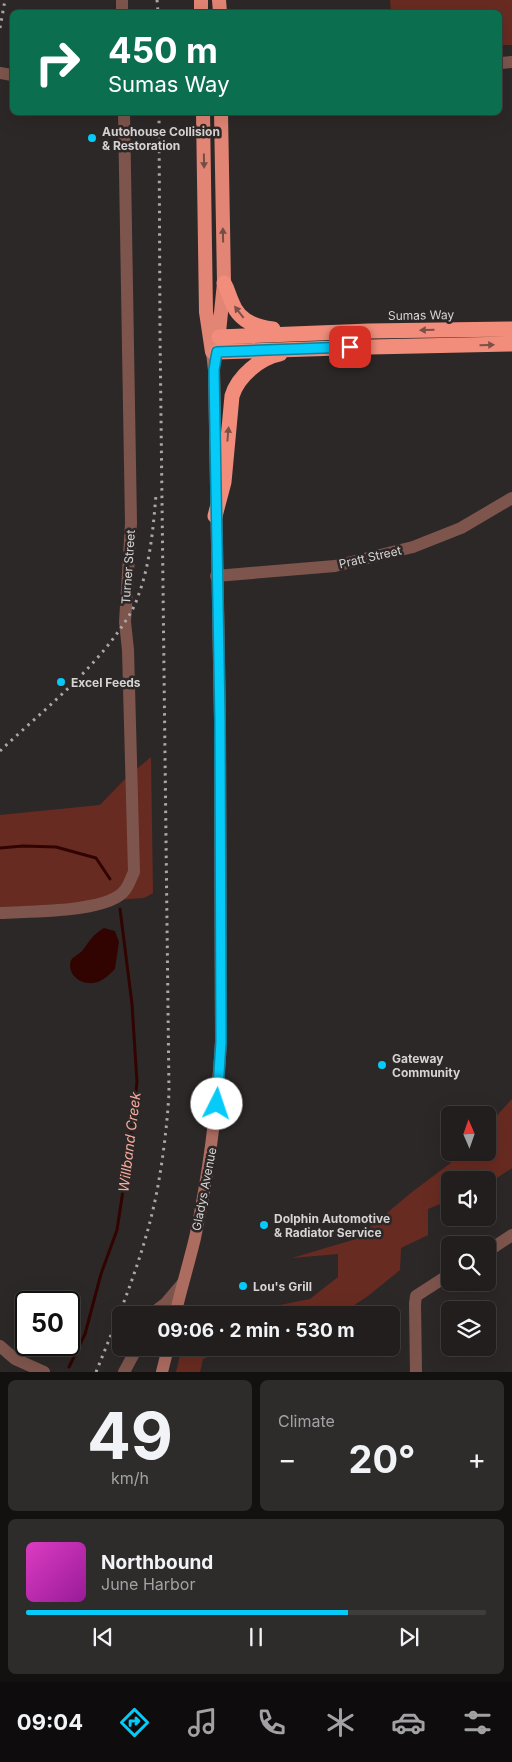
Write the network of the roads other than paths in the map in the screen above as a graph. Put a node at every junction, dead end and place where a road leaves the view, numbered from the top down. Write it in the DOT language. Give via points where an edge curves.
graph roads {
  1 [pos="124,115"];
  2 [pos="203,115"];
  3 [pos="221,115"];
  4 [pos="224,283"];
  5 [pos="512,329"];
  6 [pos="369,331"];
  7 [pos="512,344"];
  8 [pos="214,345"];
  9 [pos="370,346"];
  10 [pos="512,498"];
  11 [pos="216,516"];
  12 [pos="216,576"];
  13 [pos="0,913"];
  14 [pos="512,1235"];
  15 [pos="496,1246"];
  16 [pos="441,1280"];
  17 [pos="183,1283"];
  18 [pos="162,1306"];
  19 [pos="177,1306"];
  20 [pos="0,1346"];
  21 [pos="132,1356"];
  22 [pos="166,1356"];
  23 [pos="44,1372"];
  24 [pos="124,1372"];
  25 [pos="162,1372"];
  26 [pos="416,1372"];
  1 -- 13 [label="street, Turner Street" via="131,523 125,622 134,872 125,891 109,901 84,908"];
  2 -- 8 [label="highway, one-way" via="206,312"];
  4 -- 3 [label="highway, one-way"];
  6 -- 4 [label="highway, one-way" via="346,328 271,329 252,325 237,311"];
  4 -- 8 [label="highway"];
  5 -- 6 [label="highway, Sumas Way, one-way"];
  6 -- 8 [label="highway, Sumas Way"];
  9 -- 7 [label="highway, one-way"];
  8 -- 9 [label="highway"];
  8 -- 11 [label="main road, Gladys Avenue"];
  11 -- 9 [label="highway, one-way" via="224,482 232,396 234,388 248,371 277,355"];
  10 -- 12 [label="street, Pratt Street" via="461,528 413,547 335,566"];
  11 -- 12 [label="main road, Gladys Avenue"];
  12 -- 17 [label="main road, Gladys Avenue" via="220,720 220,1061 213,1140 195,1238"];
  14 -- 15 [label="street"];
  16 -- 26 [label="street" via="416,1296"];
  17 -- 18 [label="street"];
  17 -- 19 [label="main road, Gladys Avenue"];
  20 -- 23 [label="street" via="15,1359"];
  21 -- 24 [label="street"];
  22 -- 25 [label="main road"];
}
